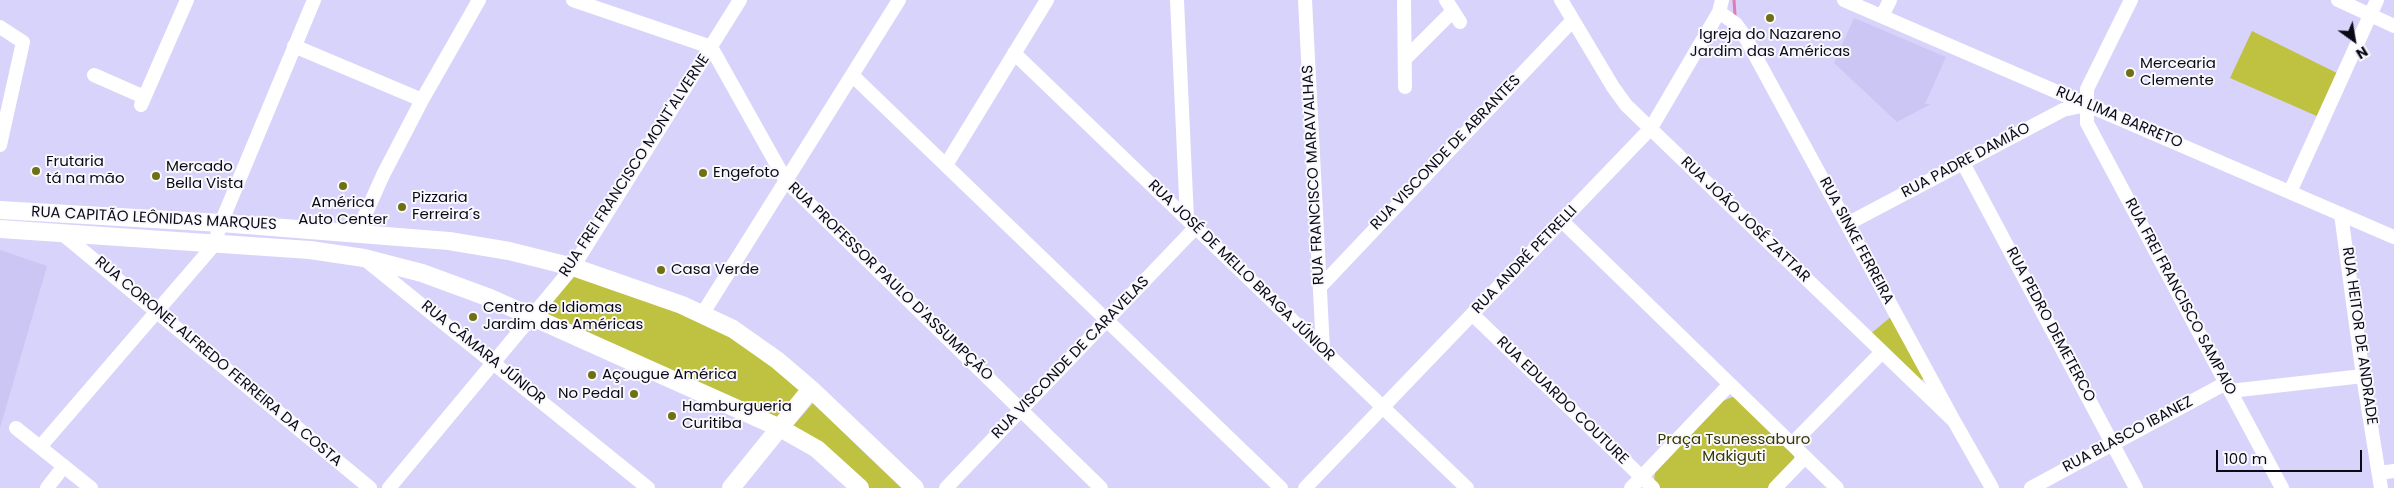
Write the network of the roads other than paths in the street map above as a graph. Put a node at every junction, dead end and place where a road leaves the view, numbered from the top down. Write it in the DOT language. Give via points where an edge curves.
graph roads {
  1 [pos="187,0"];
  2 [pos="314,0"];
  3 [pos="479,0"];
  4 [pos="573,0"];
  5 [pos="740,0"];
  6 [pos="899,0"];
  7 [pos="1048,0"];
  8 [pos="1177,0"];
  9 [pos="1306,0"];
  10 [pos="1404,0"];
  11 [pos="1561,0"];
  12 [pos="1844,0"];
  13 [pos="1890,0"];
  14 [pos="2131,0"];
  15 [pos="2338,0"];
  16 [pos="2377,0"];
  17 [pos="1720,6"];
  18 [pos="1453,11"];
  19 [pos="2370,15"];
  20 [pos="1882,16"];
  21 [pos="1573,20"];
  22 [pos="2394,26"];
  23 [pos="0,27"];
  24 [pos="294,46"];
  25 [pos="711,47"];
  26 [pos="1014,53"];
  27 [pos="1405,59"];
  28 [pos="94,75"];
  29 [pos="852,75"];
  30 [pos="1405,87"];
  31 [pos="422,100"];
  32 [pos="2087,105"];
  33 [pos="1651,128"];
  34 [pos="0,145"];
  35 [pos="1963,163"];
  36 [pos="946,165"];
  37 [pos="786,182"];
  38 [pos="2290,192"];
  39 [pos="0,210"];
  40 [pos="2341,214"];
  41 [pos="1562,221"];
  42 [pos="221,223"];
  43 [pos="1191,223"];
  44 [pos="1847,224"];
  45 [pos="0,230"];
  46 [pos="357,233"];
  47 [pos="66,236"];
  48 [pos="2394,237"];
  49 [pos="214,245"];
  50 [pos="364,258"];
  51 [pos="573,267"];
  52 [pos="422,273"];
  53 [pos="1320,287"];
  54 [pos="410,294"];
  55 [pos="156,310"];
  56 [pos="703,313"];
  57 [pos="1472,314"];
  58 [pos="532,316"];
  59 [pos="1107,320"];
  60 [pos="1323,349"];
  61 [pos="1882,352"];
  62 [pos="493,362"];
  63 [pos="2363,376"];
  64 [pos="1730,384"];
  65 [pos="2228,387"];
  66 [pos="811,389"];
  67 [pos="1383,407"];
  68 [pos="1021,410"];
  69 [pos="1954,421"];
  70 [pos="16,428"];
  71 [pos="780,428"];
  72 [pos="1792,444"];
  73 [pos="2113,444"];
  74 [pos="40,447"];
  75 [pos="1805,457"];
  76 [pos="64,466"];
  77 [pos="2394,471"];
  78 [pos="2379,473"];
  79 [pos="1641,477"];
  80 [pos="47,488"];
  81 [pos="91,488"];
  82 [pos="370,488"];
  83 [pos="389,488"];
  84 [pos="648,488"];
  85 [pos="731,488"];
  86 [pos="860,488"];
  87 [pos="914,488"];
  88 [pos="946,488"];
  89 [pos="1101,488"];
  90 [pos="1281,488"];
  91 [pos="1305,488"];
  92 [pos="1467,488"];
  93 [pos="1631,488"];
  94 [pos="1653,488"];
  95 [pos="1775,488"];
  96 [pos="1837,488"];
  97 [pos="1992,488"];
  98 [pos="2031,488"];
  99 [pos="2136,488"];
  100 [pos="2282,488"];
  101 [pos="2381,488"];
  1 -- 28 [label="street" via="142,101"];
  2 -- 24 [label="street"];
  3 -- 31 [label="street"];
  4 -- 25 [label="street"];
  5 -- 25 [label="street, RUA FREI FRANCISCO MONT'ALVERNE"];
  6 -- 29 [label="street"];
  7 -- 26 [label="street"];
  8 -- 43 [label="street"];
  9 -- 53 [label="street, RUA FRANCISCO MARAVALHAS"];
  10 -- 27 [label="street"];
  11 -- 21 [label="street, RUA JOÃO JOSÉ ZATTAR"];
  12 -- 20 [label="street, RUA LIMA BARRETO"];
  13 -- 20 [label="street"];
  14 -- 32 [label="street, RUA FREI FRANCISCO SAMPAIO" via="2087,89"];
  15 -- 19 [label="street"];
  16 -- 19 [label="street"];
  17 -- 33 [label="street, RUA ANDRÉ PETRELLI"];
  17 -- 44 [label="street, RUA SINKE FERREIRA" via="1744,35"];
  18 -- 27 [label="street"];
  19 -- 22 [label="street"];
  19 -- 38 [label="street"];
  20 -- 32 [label="street, RUA LIMA BARRETO"];
  21 -- 33 [label="street, RUA JOÃO JOSÉ ZATTAR" via="1617,93"];
  21 -- 53 [label="street, RUA VISCONDE DE ABRANTES"];
  23 -- 34 [label="street" via="23,42"];
  24 -- 31 [label="street"];
  24 -- 42 [label="street"];
  25 -- 37 [label="street, RUA PROFESSOR PAULO D'ASSUMPÇÃO"];
  25 -- 51 [label="street, RUA FREI FRANCISCO MONT'ALVERNE"];
  26 -- 36 [label="street"];
  26 -- 43 [label="street, RUA JOSÉ DE MELLO BRAGA JÚNIOR"];
  27 -- 30 [label="street"];
  29 -- 36 [label="street"];
  29 -- 37 [label="street"];
  31 -- 46 [label="street" via="383,174"];
  32 -- 35 [label="street, RUA PADRE DAMIÃO" via="2063,110"];
  32 -- 38 [label="street, RUA LIMA BARRETO"];
  32 -- 65 [label="street, RUA FREI FRANCISCO SAMPAIO" via="2087,123"];
  33 -- 41 [label="street, RUA ANDRÉ PETRELLI"];
  33 -- 61 [label="street, RUA JOÃO JOSÉ ZATTAR"];
  35 -- 44 [label="street, RUA PADRE DAMIÃO"];
  35 -- 73 [label="street, RUA PEDRO DEMETERCO"];
  36 -- 59 [label="street"];
  37 -- 56 [label="street"];
  37 -- 68 [label="street, RUA PROFESSOR PAULO D'ASSUMPÇÃO"];
  38 -- 40 [label="street, RUA LIMA BARRETO"];
  39 -- 42 [label="main road, RUA CAPITÃO LEÔNIDAS MARQUES"];
  40 -- 48 [label="street, RUA LIMA BARRETO"];
  40 -- 63 [label="street, RUA HEITOR DE ANDRADE"];
  41 -- 57 [label="street, RUA ANDRÉ PETRELLI"];
  41 -- 64 [label="street"];
  42 -- 46 [label="main road, RUA CAPITÃO LEÔNIDAS MARQUES"];
  42 -- 49 [label="street"];
  43 -- 59 [label="street, RUA VISCONDE DE CARAVELAS"];
  43 -- 60 [label="street, RUA JOSÉ DE MELLO BRAGA JÚNIOR"];
  44 -- 69 [label="street, RUA SINKE FERREIRA"];
  45 -- 47 [label="main road, RUA CAPITÃO LEÔNIDAS MARQUES"];
  46 -- 51 [label="main road, RUA CAPITÃO LEÔNIDAS MARQUES" via="483,246"];
  47 -- 49 [label="main road, RUA CAPITÃO LEÔNIDAS MARQUES"];
  47 -- 55 [label="street, RUA CORONEL ALFREDO FERREIRA DA COSTA"];
  49 -- 50 [label="main road, RUA CAPITÃO LEÔNIDAS MARQUES" via="310,250"];
  49 -- 55 [label="street"];
  50 -- 52 [label="main road, RUA CAPITÃO LEÔNIDAS MARQUES"];
  50 -- 54 [label="street, RUA CÂMARA JÚNIOR"];
  51 -- 56 [label="main road, RUA CAPITÃO LEÔNIDAS MARQUES"];
  51 -- 58 [label="street, RUA FREI FRANCISCO MONT'ALVERNE"];
  52 -- 54 [label="street, RUA CÂMARA JÚNIOR" via="412,281"];
  52 -- 58 [label="main road, RUA CAPITÃO LEÔNIDAS MARQUES"];
  53 -- 60 [label="street, RUA FRANCISCO MARAVALHAS"];
  54 -- 62 [label="street, RUA CÂMARA JÚNIOR"];
  55 -- 74 [label="street"];
  55 -- 82 [label="street, RUA CORONEL ALFREDO FERREIRA DA COSTA"];
  56 -- 66 [label="main road, RUA CAPITÃO LEÔNIDAS MARQUES" via="761,348"];
  57 -- 67 [label="street, RUA ANDRÉ PETRELLI"];
  57 -- 79 [label="street, RUA EDUARDO COUTURE"];
  58 -- 62 [label="street, RUA FREI FRANCISCO MONT'ALVERNE"];
  58 -- 71 [label="main road, RUA CAPITÃO LEÔNIDAS MARQUES"];
  59 -- 68 [label="street, RUA VISCONDE DE CARAVELAS"];
  59 -- 90 [label="street"];
  60 -- 67 [label="street, RUA JOSÉ DE MELLO BRAGA JÚNIOR"];
  61 -- 69 [label="street, RUA JOÃO JOSÉ ZATTAR"];
  61 -- 72 [label="street"];
  62 -- 83 [label="street, RUA FREI FRANCISCO MONT'ALVERNE"];
  62 -- 84 [label="street, RUA CÂMARA JÚNIOR"];
  63 -- 65 [label="street, RUA BLASCO IBANEZ"];
  63 -- 78 [label="street, RUA HEITOR DE ANDRADE"];
  64 -- 72 [label="street"];
  64 -- 79 [label="street"];
  65 -- 73 [label="street, RUA BLASCO IBANEZ"];
  65 -- 100 [label="street, RUA FREI FRANCISCO SAMPAIO"];
  66 -- 71 [label="main road"];
  66 -- 87 [label="main road, RUA CAPITÃO LEÔNIDAS MARQUES"];
  67 -- 91 [label="street, RUA ANDRÉ PETRELLI"];
  67 -- 92 [label="street, RUA JOSÉ DE MELLO BRAGA JÚNIOR"];
  68 -- 88 [label="street, RUA VISCONDE DE CARAVELAS"];
  68 -- 89 [label="street, RUA PROFESSOR PAULO D'ASSUMPÇÃO"];
  69 -- 97 [label="street, RUA SINKE FERREIRA"];
  70 -- 74 [label="street"];
  71 -- 85 [label="main road"];
  71 -- 86 [label="main road, RUA CAPITÃO LEÔNIDAS MARQUES" via="817,450"];
  72 -- 75 [label="street"];
  73 -- 98 [label="street, RUA BLASCO IBANEZ"];
  73 -- 99 [label="street, RUA PEDRO DEMETERCO"];
  74 -- 76 [label="street"];
  75 -- 95 [label="street"];
  75 -- 96 [label="street"];
  76 -- 80 [label="street"];
  76 -- 81 [label="street"];
  77 -- 78 [label="street"];
  78 -- 101 [label="street, RUA HEITOR DE ANDRADE"];
  79 -- 93 [label="street"];
  79 -- 94 [label="street, RUA EDUARDO COUTURE"];
}
